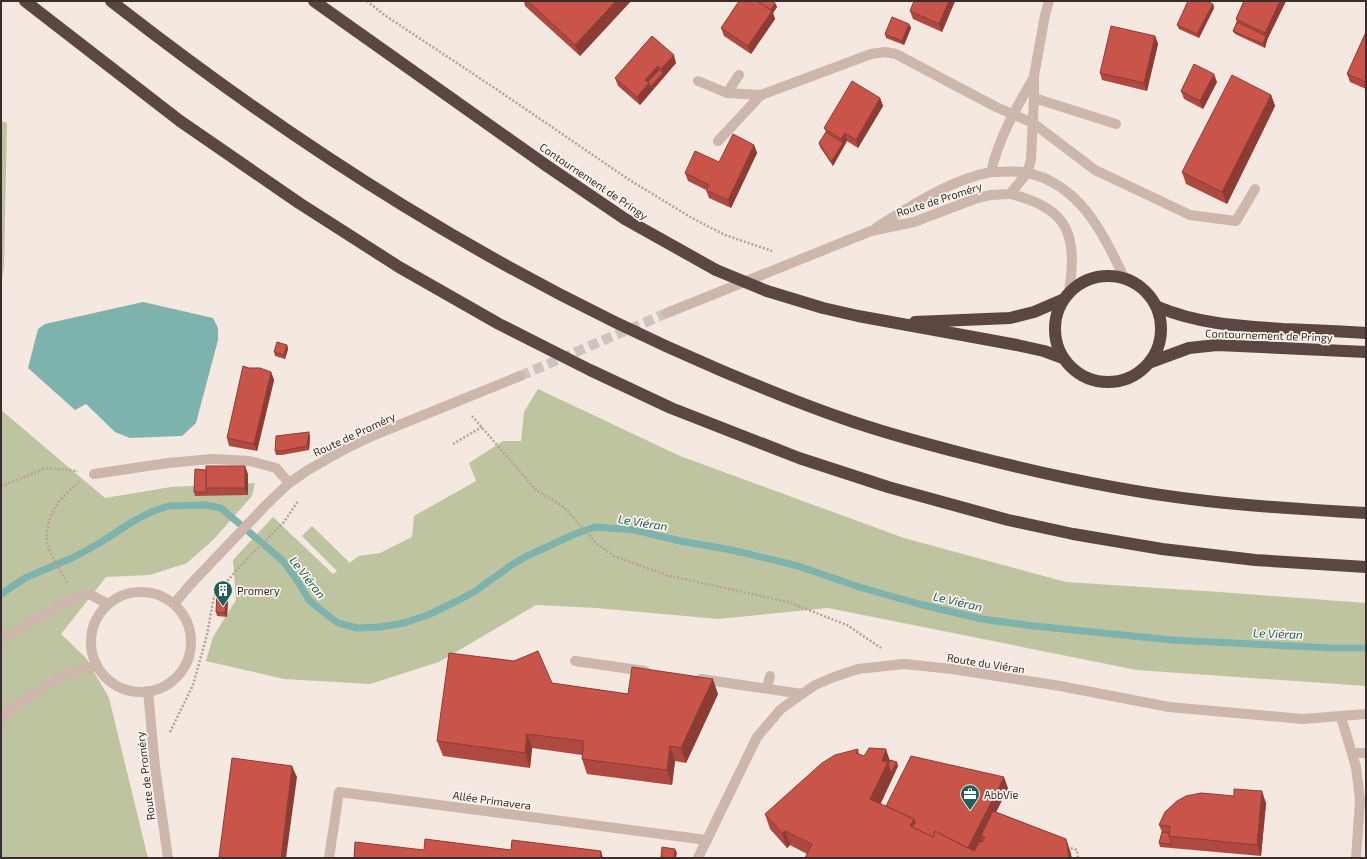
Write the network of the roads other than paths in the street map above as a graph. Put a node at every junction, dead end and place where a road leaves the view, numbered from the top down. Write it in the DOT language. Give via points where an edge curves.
graph roads {
  1 [pos="25,1"];
  2 [pos="110,1"];
  3 [pos="314,1"];
  4 [pos="1049,1"];
  5 [pos="739,76"];
  6 [pos="1034,76"];
  7 [pos="698,80"];
  8 [pos="727,93"];
  9 [pos="762,95"];
  10 [pos="1034,98"];
  11 [pos="1012,115"];
  12 [pos="1033,123"];
  13 [pos="1116,124"];
  14 [pos="718,141"];
  15 [pos="991,172"];
  16 [pos="1026,172"];
  17 [pos="1255,189"];
  18 [pos="1010,194"];
  19 [pos="871,231"];
  20 [pos="1125,279"];
  21 [pos="1065,296"];
  22 [pos="1158,307"];
  23 [pos="667,312"];
  24 [pos="890,323"];
  25 [pos="1366,333"];
  26 [pos="1366,352"];
  27 [pos="1063,358"];
  28 [pos="1150,362"];
  29 [pos="520,376"];
  30 [pos="94,474"];
  31 [pos="289,483"];
  32 [pos="1366,513"];
  33 [pos="1366,567"];
  34 [pos="108,604"];
  35 [pos="174,604"];
  36 [pos="1,639"];
  37 [pos="575,661"];
  38 [pos="97,665"];
  39 [pos="652,672"];
  40 [pos="770,676"];
  41 [pos="690,677"];
  42 [pos="767,688"];
  43 [pos="148,691"];
  44 [pos="802,694"];
  45 [pos="1366,714"];
  46 [pos="1341,717"];
  47 [pos="1,719"];
  48 [pos="1353,753"];
  49 [pos="1366,753"];
  50 [pos="707,840"];
  51 [pos="168,858"];
  52 [pos="329,858"];
  53 [pos="698,858"];
  54 [pos="1356,858"];
  1 -- 33 [label="highway" via="180,121 299,203 399,267 499,324 671,408 806,461 1008,520 1162,549 1254,560"];
  2 -- 32 [label="highway" via="316,150 448,234 574,302 660,344 752,383 842,418 932,446 1030,470 1206,501"];
  3 -- 24 [label="highway, Contournement de Pringy, bridge" via="625,219 716,270 767,291 824,308"];
  4 -- 6 [label="street, Route de Proméry" via="1044,15"];
  5 -- 8 [label="street"];
  6 -- 10 [label="street, Route de Proméry"];
  6 -- 11 [label="street, Route de Proméry"];
  7 -- 8 [label="street"];
  8 -- 9 [label="street"];
  9 -- 11 [label="street" via="871,54 885,52 896,54"];
  9 -- 14 [label="street"];
  10 -- 12 [label="street, Route de Proméry"];
  10 -- 13 [label="street"];
  11 -- 12 [label="street"];
  11 -- 15 [label="street, Route de Proméry" via="999,144"];
  12 -- 16 [label="street, Route de Proméry" via="1031,160"];
  12 -- 17 [label="street" via="1096,170 1190,215 1236,221"];
  15 -- 16 [label="street"];
  15 -- 19 [label="street, Route de Proméry" via="974,175 941,191"];
  16 -- 18 [label="street, Route de Proméry"];
  16 -- 20 [label="street" via="1056,184 1082,205 1098,228"];
  18 -- 19 [label="street, Route de Proméry" via="977,198 914,222"];
  18 -- 21 [label="street" via="1039,203 1054,213 1068,232 1072,247 1072,274"];
  19 -- 23 [label="street, Route de Proméry"];
  20 -- 21 [label="highway, Contournement de Pringy" via="1108,276 1093,279 1084,282"];
  20 -- 22 [label="highway, Contournement de Pringy" via="1145,291"];
  21 -- 24 [label="highway, Contournement de Pringy" via="1034,312 1010,318"];
  21 -- 27 [label="highway, Contournement de Pringy" via="1056,316 1053,332"];
  22 -- 25 [label="highway, Contournement de Pringy" via="1192,319 1232,326"];
  22 -- 28 [label="highway, Contournement de Pringy" via="1161,332 1157,351"];
  24 -- 27 [label="highway, Contournement de Pringy" via="1017,345"];
  26 -- 28 [label="highway, Contournement de Pringy" via="1218,345 1189,348"];
  27 -- 28 [label="highway, Contournement de Pringy" via="1071,368 1086,378 1107,382 1136,374"];
  29 -- 31 [label="street, Route de Proméry" via="372,436 320,462"];
  30 -- 31 [label="street" via="168,463 250,461 276,468"];
  31 -- 35 [label="street, Route de Proméry"];
  34 -- 35 [label="street" via="123,595 141,592 153,593"];
  34 -- 36 [label="street" via="91,594 79,595"];
  34 -- 38 [label="street" via="93,626 92,652"];
  35 -- 43 [label="street" via="184,617 190,632 186,664 164,687"];
  37 -- 39 [label="street"];
  38 -- 43 [label="street" via="106,677 118,686 133,691"];
  38 -- 47 [label="street" via="62,676 10,709"];
  40 -- 42 [label="street"];
  41 -- 42 [label="street"];
  42 -- 44 [label="street"];
  43 -- 51 [label="street, Route de Proméry" via="154,767"];
  44 -- 46 [label="street, Route du Viéran" via="815,685 858,669 904,664 1060,686 1169,708 1303,719"];
  44 -- 50 [label="street, Route du Viéran" via="782,709 757,737"];
  45 -- 46 [label="street, Route du Viéran"];
  46 -- 48 [label="street"];
  48 -- 49 [label="street"];
  48 -- 54 [label="street" via="1360,800"];
  50 -- 52 [label="street, Allée Primavera" via="340,792"];
  50 -- 53 [label="street, Route du Viéran"];
}
